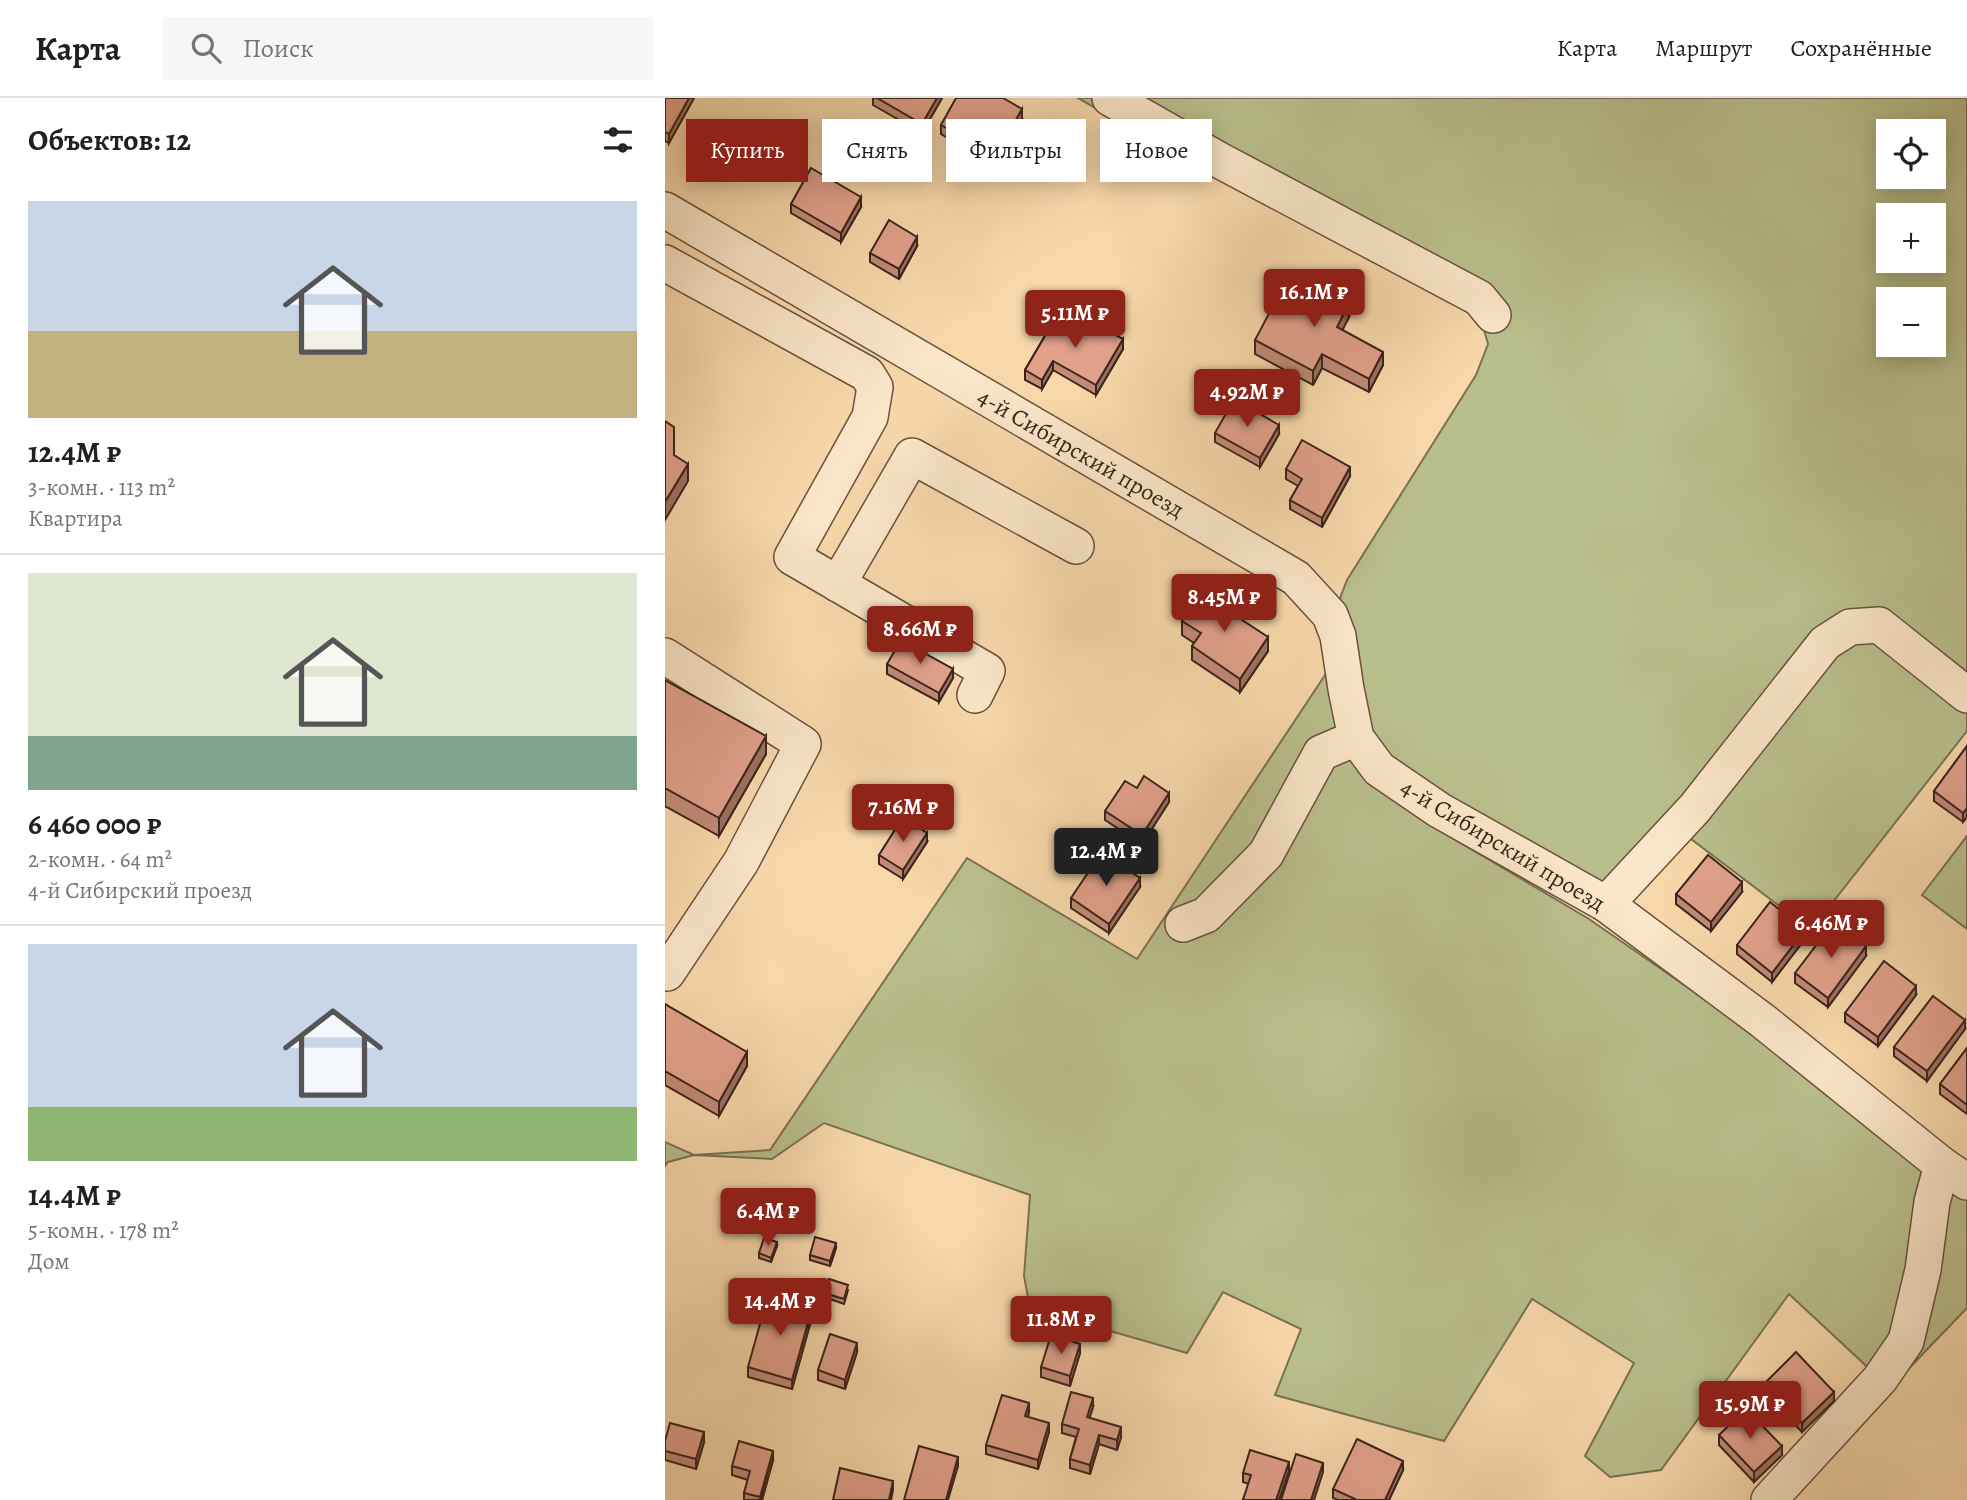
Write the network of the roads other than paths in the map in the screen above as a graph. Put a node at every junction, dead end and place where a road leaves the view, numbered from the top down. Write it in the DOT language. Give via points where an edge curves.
graph roads {
  1 [pos="1110,98"];
  2 [pos="665,211"];
  3 [pos="665,263"];
  4 [pos="1493,315"];
  5 [pos="1076,546"];
  6 [pos="838,584"];
  7 [pos="665,656"];
  8 [pos="975,695"];
  9 [pos="1967,695"];
  10 [pos="1356,738"];
  11 [pos="1606,904"];
  12 [pos="1183,924"];
  13 [pos="665,972"];
  14 [pos="1955,1174"];
  15 [pos="1769,1500"];
  1 -- 4 [label="street" via="1479,298"];
  2 -- 10 [label="street, 4-й Сибирский проезд" via="1296,578 1330,615 1338,636"];
  3 -- 6 [label="street" via="867,374 875,387 870,417 792,557"];
  5 -- 6 [label="street" via="912,456"];
  6 -- 8 [label="street" via="987,671"];
  7 -- 13 [label="street" via="803,744 741,862"];
  9 -- 11 [label="street" via="1879,625 1850,627 1825,643 1695,808"];
  10 -- 11 [label="street, 4-й Сибирский проезд" via="1379,769 1439,810"];
  10 -- 12 [label="street" via="1321,753 1266,854 1206,915"];
  11 -- 14 [label="street, 4-й Сибирский проезд" via="1763,1021"];
  14 -- 15 [label="street, 4-й Сибирский проезд" via="1932,1202 1906,1341 1880,1379"];
}
